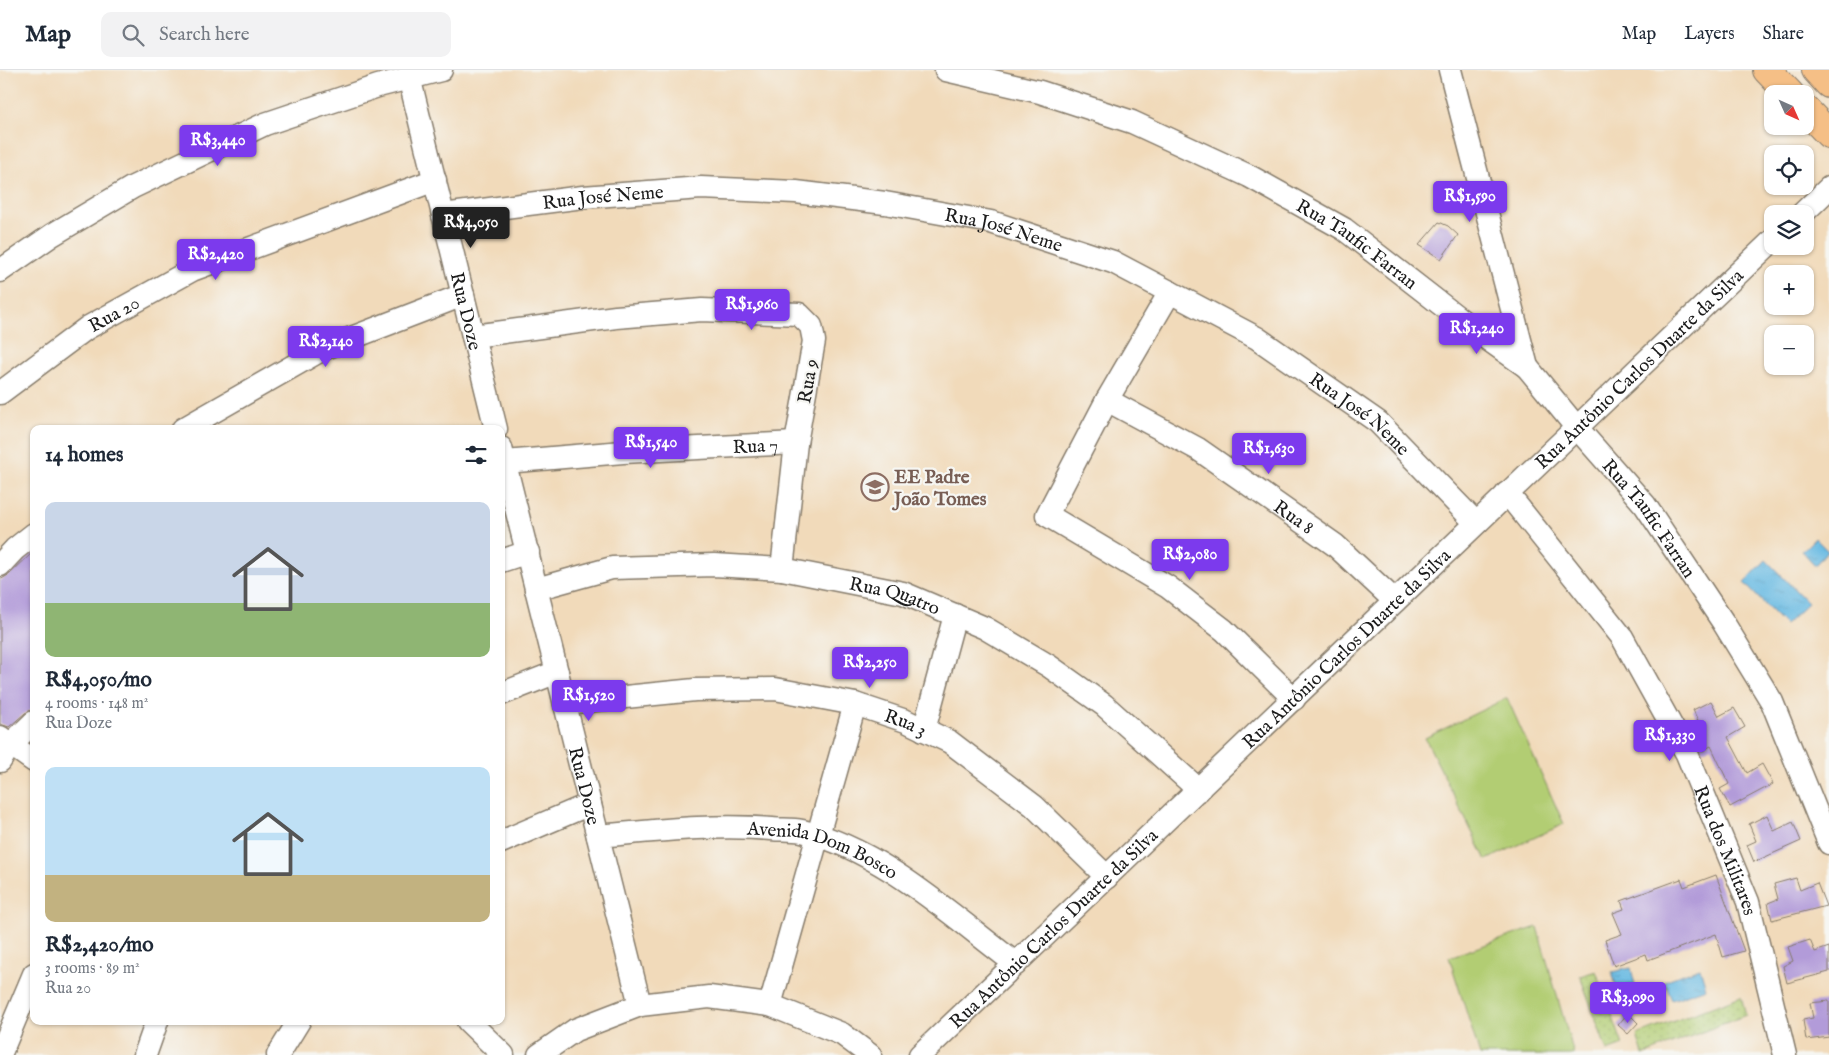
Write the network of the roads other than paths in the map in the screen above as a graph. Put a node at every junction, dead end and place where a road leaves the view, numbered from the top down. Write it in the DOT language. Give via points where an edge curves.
graph roads {
  1 [pos="441,70"];
  2 [pos="946,70"];
  3 [pos="1450,70"];
  4 [pos="1767,70"];
  5 [pos="1816,70"];
  6 [pos="409,77"];
  7 [pos="1829,84"];
  8 [pos="1781,85"];
  9 [pos="1814,118"];
  10 [pos="1829,134"];
  11 [pos="435,180"];
  12 [pos="1829,188"];
  13 [pos="1811,205"];
  14 [pos="444,215"];
  15 [pos="1764,250"];
  16 [pos="0,271"];
  17 [pos="1170,292"];
  18 [pos="463,295"];
  19 [pos="473,336"];
  20 [pos="1527,366"];
  21 [pos="0,393"];
  22 [pos="1107,400"];
  23 [pos="191,425"];
  24 [pos="495,425"];
  25 [pos="1577,428"];
  26 [pos="796,443"];
  27 [pos="505,455"];
  28 [pos="505,463"];
  29 [pos="1507,493"];
  30 [pos="1476,523"];
  31 [pos="30,537"];
  32 [pos="528,552"];
  33 [pos="7,557"];
  34 [pos="505,560"];
  35 [pos="782,569"];
  36 [pos="536,589"];
  37 [pos="1395,601"];
  38 [pos="955,615"];
  39 [pos="557,672"];
  40 [pos="505,692"];
  41 [pos="1294,698"];
  42 [pos="565,704"];
  43 [pos="854,704"];
  44 [pos="30,725"];
  45 [pos="924,730"];
  46 [pos="4,747"];
  47 [pos="30,759"];
  48 [pos="1199,790"];
  49 [pos="590,804"];
  50 [pos="598,836"];
  51 [pos="817,837"];
  52 [pos="505,840"];
  53 [pos="1829,843"];
  54 [pos="1107,877"];
  55 [pos="1016,964"];
  56 [pos="30,984"];
  57 [pos="640,1005"];
  58 [pos="770,1005"];
  59 [pos="156,1025"];
  60 [pos="297,1025"];
  61 [pos="472,1025"];
  62 [pos="0,1055"];
  63 [pos="145,1055"];
  64 [pos="278,1055"];
  65 [pos="503,1055"];
  66 [pos="539,1055"];
  67 [pos="870,1055"];
  68 [pos="920,1055"];
  69 [pos="1785,1055"];
  1 -- 6 [label="street"];
  2 -- 20 [label="street, Rua Taufic Farran" via="1040,92 1132,122 1249,176 1344,229 1465,323"];
  3 -- 20 [label="street"];
  4 -- 8 [label="main road"];
  5 -- 7 [label="main road"];
  6 -- 11 [label="street, Rua Doze"];
  6 -- 16 [label="street" via="265,124 133,186"];
  9 -- 10 [label="main road"];
  11 -- 14 [label="street, Rua Doze"];
  11 -- 21 [label="street, Rua 20" via="192,270 87,328"];
  12 -- 13 [label="street"];
  14 -- 17 [label="street, Rua José Neme" via="583,197 701,188 796,192 885,203 991,222 1113,262"];
  14 -- 18 [label="street, Rua Doze"];
  15 -- 25 [label="street, Rua Antônio Carlos Duarte da Silva"];
  17 -- 22 [label="street"];
  17 -- 30 [label="street, Rua José Neme" via="1256,338 1378,422"];
  18 -- 19 [label="street, Rua Doze"];
  18 -- 23 [label="street" via="323,349"];
  19 -- 24 [label="street, Rua Doze"];
  19 -- 26 [label="street, Rua 9" via="702,310 799,314 811,326 814,341"];
  20 -- 25 [label="street, Rua Taufic Farran"];
  22 -- 37 [label="street, Rua 8" via="1198,449 1254,488 1335,545"];
  22 -- 41 [label="street" via="1047,515 1168,588 1224,630"];
  25 -- 29 [label="street, Rua Antônio Carlos Duarte da Silva"];
  25 -- 53 [label="street, Rua Taufic Farran" via="1645,506 1772,702"];
  26 -- 27 [label="street, Rua 7"];
  26 -- 35 [label="street, Rua 9"];
  28 -- 32 [label="street, Rua Doze"];
  29 -- 30 [label="street, Rua Antônio Carlos Duarte da Silva"];
  29 -- 69 [label="street, Rua dos Militares" via="1622,637 1687,754 1748,902"];
  30 -- 37 [label="street, Rua Antônio Carlos Duarte da Silva"];
  31 -- 33 [label="street"];
  32 -- 34 [label="street"];
  32 -- 36 [label="street, Rua Doze"];
  35 -- 36 [label="street, Rua Quatro" via="714,565 612,568"];
  35 -- 38 [label="street, Rua Quatro" via="903,593"];
  36 -- 39 [label="street, Rua Doze"];
  37 -- 41 [label="street, Rua Antônio Carlos Duarte da Silva"];
  38 -- 45 [label="street"];
  38 -- 48 [label="street, Rua Quatro" via="985,628 1041,661 1096,700"];
  39 -- 40 [label="street"];
  39 -- 42 [label="street, Rua Doze"];
  41 -- 48 [label="street, Rua Antônio Carlos Duarte da Silva"];
  42 -- 43 [label="street, Rua 3" via="695,690 775,689"];
  42 -- 49 [label="street, Rua Doze"];
  43 -- 45 [label="street, Rua 3"];
  43 -- 51 [label="street"];
  44 -- 46 [label="street"];
  45 -- 54 [label="street, Rua 3" via="950,742 1034,806"];
  46 -- 47 [label="street"];
  48 -- 54 [label="street, Rua Antônio Carlos Duarte da Silva"];
  49 -- 50 [label="street, Rua Doze"];
  49 -- 52 [label="street"];
  50 -- 51 [label="street, Avenida Dom Bosco" via="746,826 801,831"];
  50 -- 57 [label="street, Rua Doze"];
  51 -- 55 [label="street, Avenida Dom Bosco" via="851,848 901,877"];
  51 -- 58 [label="street"];
  54 -- 55 [label="street, Rua Antônio Carlos Duarte da Silva"];
  55 -- 68 [label="street, Rua Antônio Carlos Duarte da Silva"];
  56 -- 62 [label="street"];
  57 -- 58 [label="street" via="709,997"];
  57 -- 66 [label="street" via="575,1030"];
  58 -- 67 [label="street" via="842,1034"];
  59 -- 63 [label="street"];
  60 -- 64 [label="street"];
  61 -- 65 [label="street"];
}
